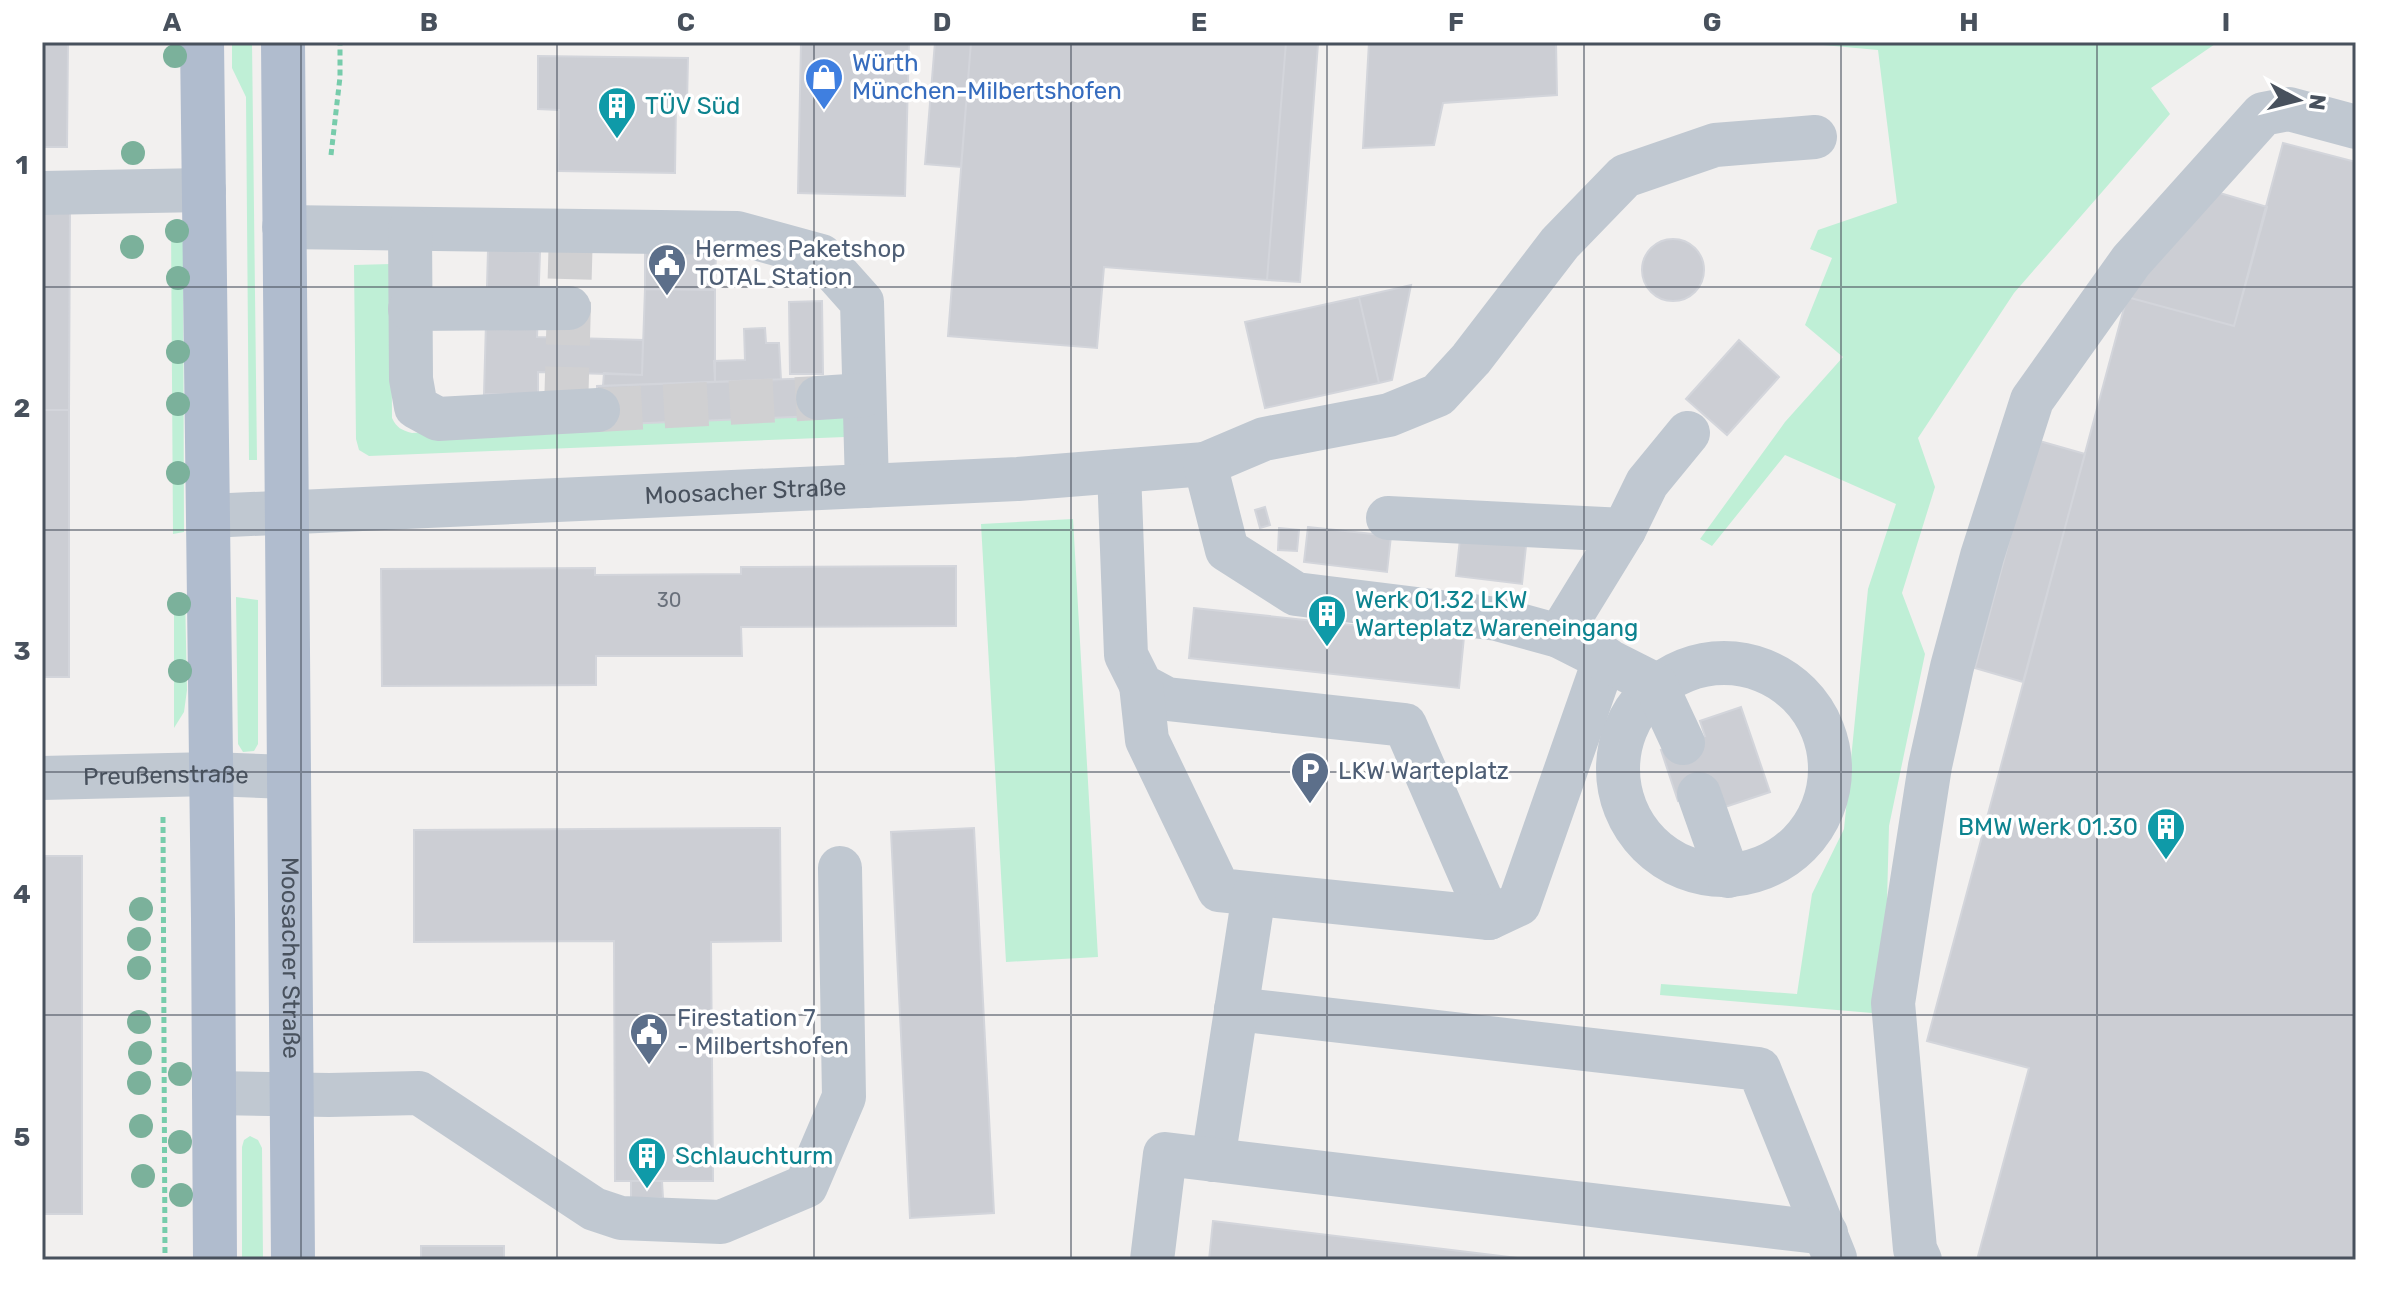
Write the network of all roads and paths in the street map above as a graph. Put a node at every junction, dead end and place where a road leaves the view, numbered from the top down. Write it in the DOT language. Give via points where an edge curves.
graph roads {
  1 [pos="202,42"];
  2 [pos="283,42"];
  3 [pos="2356,127"];
  4 [pos="1815,137"];
  5 [pos="204,190"];
  6 [pos="42,193"];
  7 [pos="284,227"];
  8 [pos="410,229"];
  9 [pos="569,308"];
  10 [pos="410,309"];
  11 [pos="864,395"];
  12 [pos="818,398"];
  13 [pos="582,411"];
  14 [pos="1688,433"];
  15 [pos="1205,464"];
  16 [pos="1119,471"];
  17 [pos="867,486"];
  18 [pos="287,513"];
  19 [pos="208,516"];
  20 [pos="1388,518"];
  21 [pos="1624,530"];
  22 [pos="1559,636"];
  23 [pos="1605,658"];
  24 [pos="1141,685"];
  25 [pos="1656,685"];
  26 [pos="1683,743"];
  27 [pos="211,774"];
  28 [pos="163,777"];
  29 [pos="289,777"];
  30 [pos="42,778"];
  31 [pos="1699,794"];
  32 [pos="840,868"];
  33 [pos="1728,876"];
  34 [pos="1254,894"];
  35 [pos="1489,918"];
  36 [pos="1236,1009"];
  37 [pos="214,1093"];
  38 [pos="292,1093"];
  39 [pos="1213,1160"];
  40 [pos="1831,1247"];
  41 [pos="165,1260"];
  42 [pos="215,1260"];
  43 [pos="293,1260"];
  44 [pos="1152,1260"];
  45 [pos="1920,1260"];
  1 -- 5 [label="main road"];
  2 -- 7 [label="main road, Moosacher Straße"];
  3 -- 45 [label="street" via="2289,109 2263,114 2131,261 2032,400 1952,667 1930,766 1893,1003"];
  4 -- 15 [label="street, Moosacher Straße" via="1715,145 1625,176 1560,243 1438,395 1389,415 1264,439"];
  5 -- 6 [label="street"];
  5 -- 19 [label="main road"];
  7 -- 8 [label="street"];
  7 -- 18 [label="main road, Moosacher Straße"];
  8 -- 10 [label="street"];
  8 -- 11 [label="street" via="737,233 821,256 862,302"];
  9 -- 10 [label="street"];
  10 -- 13 [label="street" via="416,407 438,419"];
  11 -- 12 [label="street"];
  11 -- 17 [label="street"];
  14 -- 21 [label="street" via="1647,483"];
  15 -- 16 [label="street, Moosacher Straße"];
  15 -- 22 [label="street" via="1227,550 1296,594 1497,619"];
  16 -- 17 [label="street, Moosacher Straße"];
  16 -- 24 [label="street" via="1126,655"];
  17 -- 18 [label="street, Moosacher Straße"];
  18 -- 19 [label="street, Moosacher Straße"];
  18 -- 29 [label="main road, Moosacher Straße"];
  19 -- 27 [label="main road"];
  20 -- 21 [label="street"];
  21 -- 22 [label="street"];
  22 -- 23 [label="street"];
  23 -- 25 [label="street"];
  23 -- 35 [label="street" via="1519,904"];
  24 -- 34 [label="street" via="1147,740 1219,890"];
  24 -- 35 [label="street" via="1167,699 1405,725"];
  25 -- 26 [label="street"];
  25 -- 33 [label="street" via="1634,710 1620,741 1616,774 1623,807 1640,836 1664,859 1695,873"];
  25 -- 33 [label="street" via="1689,667 1724,661 1761,668 1792,686 1816,715 1829,749 1830,786 1818,820 1795,849 1764,869"];
  27 -- 28 [label="street, Preußenstraße"];
  27 -- 29 [label="street, Preußenstraße"];
  27 -- 37 [label="main road"];
  28 -- 30 [label="street, Preußenstraße"];
  28 -- 41 [label="path"];
  29 -- 38 [label="main road, Moosacher Straße"];
  31 -- 33 [label="street"];
  32 -- 38 [label="street" via="844,1097 806,1186 721,1222 621,1218 594,1209 419,1093"];
  34 -- 35 [label="street"];
  34 -- 36 [label="street"];
  36 -- 39 [label="street"];
  36 -- 40 [label="street" via="1759,1069"];
  37 -- 38 [label="street"];
  37 -- 42 [label="main road"];
  38 -- 43 [label="main road, Moosacher Straße"];
  39 -- 40 [label="street"];
  39 -- 44 [label="street" via="1165,1154"];
}
